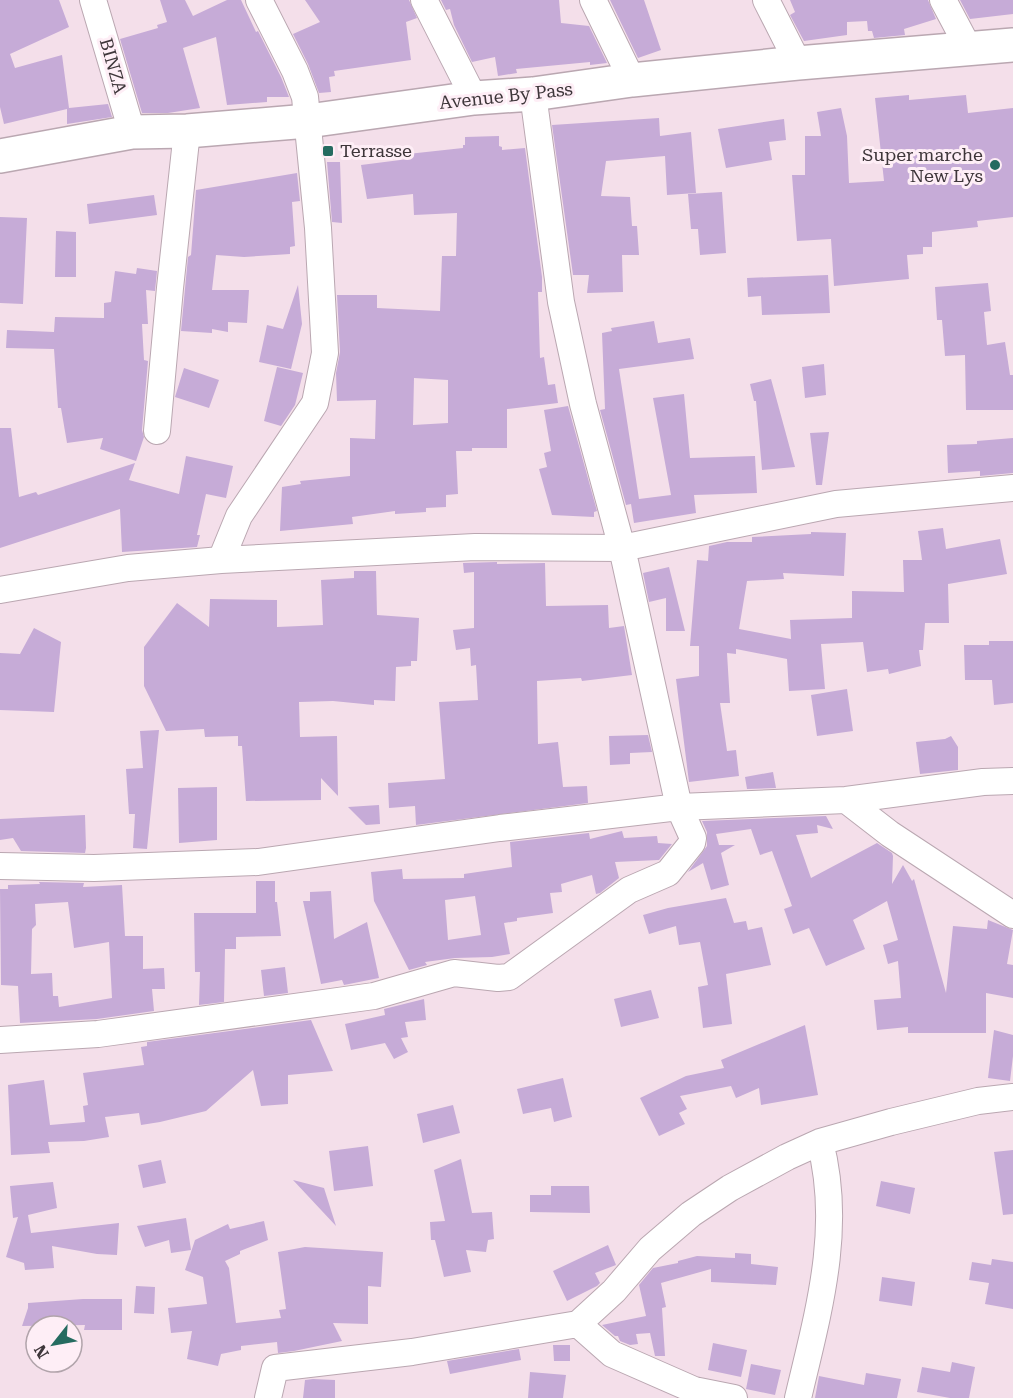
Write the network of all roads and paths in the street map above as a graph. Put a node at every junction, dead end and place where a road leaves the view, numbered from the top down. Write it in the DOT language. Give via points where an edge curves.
graph roads {
  1 [pos="93,0"];
  2 [pos="259,0"];
  3 [pos="424,0"];
  4 [pos="593,0"];
  5 [pos="766,0"];
  6 [pos="943,0"];
  7 [pos="1013,45"];
  8 [pos="969,49"];
  9 [pos="798,63"];
  10 [pos="632,80"];
  11 [pos="533,94"];
  12 [pos="474,98"];
  13 [pos="308,121"];
  14 [pos="187,131"];
  15 [pos="132,132"];
  16 [pos="0,156"];
  17 [pos="157,431"];
  18 [pos="1013,488"];
  19 [pos="622,548"];
  20 [pos="221,560"];
  21 [pos="0,590"];
  22 [pos="1013,781"];
  23 [pos="846,800"];
  24 [pos="679,807"];
  25 [pos="0,866"];
  26 [pos="1013,915"];
  27 [pos="0,1040"];
  28 [pos="1013,1097"];
  29 [pos="820,1142"];
  30 [pos="578,1324"];
  31 [pos="664,1388"];
  32 [pos="268,1398"];
  33 [pos="734,1398"];
  34 [pos="798,1398"];
  1 -- 15 [label="street, BINZA"];
  2 -- 13 [label="street" via="295,71 305,97"];
  3 -- 12 [label="street"];
  4 -- 10 [label="street"];
  5 -- 9 [label="street"];
  6 -- 8 [label="street"];
  7 -- 8 [label="highway, Avenue By Pass"];
  8 -- 9 [label="highway, Avenue By Pass"];
  9 -- 10 [label="highway, Avenue By Pass"];
  10 -- 11 [label="highway, Avenue By Pass"];
  11 -- 12 [label="highway, Avenue By Pass"];
  11 -- 19 [label="street" via="561,302 582,404"];
  12 -- 13 [label="highway, Avenue By Pass"];
  13 -- 14 [label="highway, Avenue By Pass"];
  13 -- 20 [label="street" via="325,353 315,403 238,516"];
  14 -- 15 [label="highway, Avenue By Pass"];
  14 -- 17 [label="street"];
  15 -- 16 [label="highway, Avenue By Pass"];
  18 -- 19 [label="street" via="836,504"];
  19 -- 20 [label="street" via="475,547"];
  19 -- 24 [label="street"];
  20 -- 21 [label="street" via="128,568"];
  22 -- 23 [label="street"];
  23 -- 24 [label="street"];
  23 -- 26 [label="street" via="890,834"];
  24 -- 25 [label="street" via="258,862 94,868"];
  24 -- 27 [label="street" via="693,838 668,873 629,890 509,977 454,973 374,996 98,1034"];
  28 -- 29 [label="street" via="978,1101"];
  29 -- 30 [label="street" via="730,1188 691,1214 650,1249"];
  29 -- 34 [label="street" via="830,1197 828,1257"];
  30 -- 31 [label="street" via="612,1354"];
  30 -- 32 [label="street" via="412,1352 275,1368"];
  31 -- 33 [label="street"];
}
